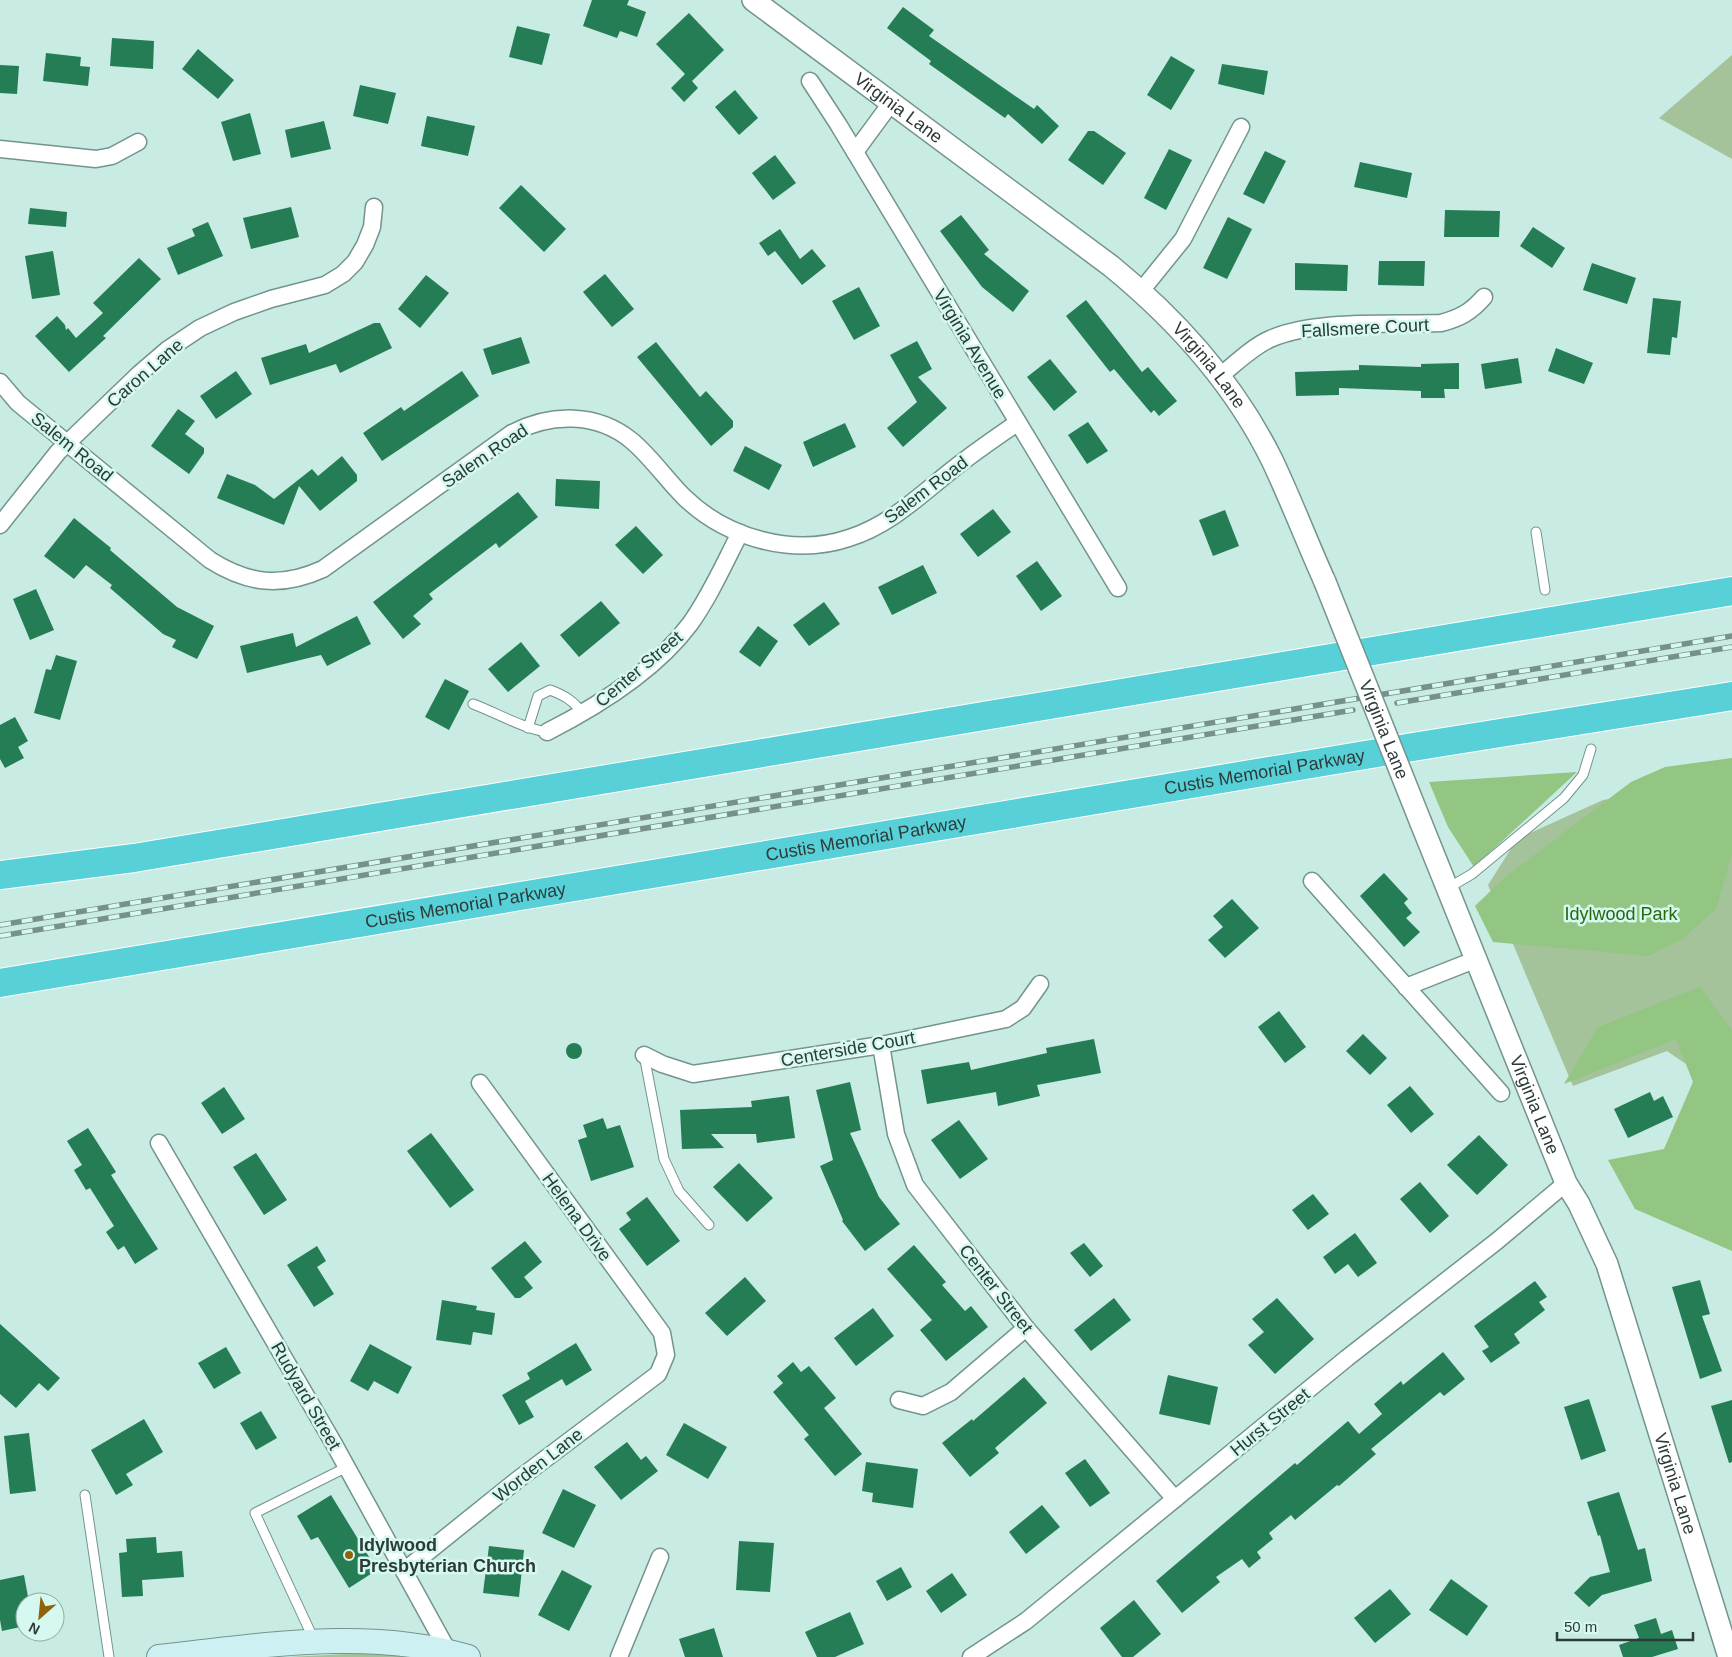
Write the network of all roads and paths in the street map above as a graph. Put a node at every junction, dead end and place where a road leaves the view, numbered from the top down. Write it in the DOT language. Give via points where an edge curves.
graph roads {
  1 [pos="753,0"];
  2 [pos="810,81"];
  3 [pos="891,103"];
  4 [pos="1241,127"];
  5 [pos="138,142"];
  6 [pos="0,149"];
  7 [pos="855,152"];
  8 [pos="374,207"];
  9 [pos="1141,290"];
  10 [pos="1484,297"];
  11 [pos="1220,376"];
  12 [pos="0,382"];
  13 [pos="1016,423"];
  14 [pos="68,445"];
  15 [pos="0,525"];
  16 [pos="1536,532"];
  17 [pos="740,533"];
  18 [pos="1118,588"];
  19 [pos="1545,590"];
  20 [pos="1732,591"];
  21 [pos="1732,696"];
  22 [pos="473,704"];
  23 [pos="583,714"];
  24 [pos="528,728"];
  25 [pos="547,732"];
  26 [pos="1591,749"];
  27 [pos="0,875"];
  28 [pos="1312,881"];
  29 [pos="1448,888"];
  30 [pos="1477,959"];
  31 [pos="0,983"];
  32 [pos="1040,984"];
  33 [pos="1406,987"];
  34 [pos="881,1045"];
  35 [pos="644,1055"];
  36 [pos="480,1083"];
  37 [pos="1501,1093"];
  38 [pos="159,1143"];
  39 [pos="1566,1183"];
  40 [pos="709,1226"];
  41 [pos="1026,1328"];
  42 [pos="666,1355"];
  43 [pos="899,1400"];
  44 [pos="347,1467"];
  45 [pos="85,1495"];
  46 [pos="1175,1499"];
  47 [pos="660,1557"];
  48 [pos="404,1571"];
  49 [pos="315,1643"];
  50 [pos="458,1654"];
  51 [pos="109,1657"];
  52 [pos="160,1657"];
  53 [pos="619,1657"];
  54 [pos="971,1657"];
  55 [pos="1729,1657"];
  1 -- 3 [label="street, Virginia Lane"];
  2 -- 7 [label="street, Virginia Avenue"];
  3 -- 7 [label="street"];
  3 -- 9 [label="street, Virginia Lane"];
  4 -- 9 [label="street" via="1183,239"];
  5 -- 6 [label="street" via="112,156 96,159"];
  7 -- 13 [label="street, Virginia Avenue"];
  8 -- 14 [label="street, Caron Lane" via="372,227 365,246 343,274 325,285 271,299 200,328 139,374"];
  9 -- 11 [label="street, Virginia Lane"];
  10 -- 11 [label="street, Fallsmere Court" via="1458,319 1441,323 1318,327 1293,331 1268,340"];
  11 -- 29 [label="street, Virginia Lane, bridge" via="1271,460 1325,582"];
  12 -- 14 [label="street, Salem Road" via="18,403"];
  13 -- 17 [label="street, Salem Road" via="898,514 871,530 848,539 809,545 772,543"];
  13 -- 18 [label="street, Virginia Avenue"];
  14 -- 15 [label="street, Caron Lane" via="58,452"];
  14 -- 17 [label="street, Salem Road" via="210,560 236,575 265,581 286,581 323,569 512,433 545,420 588,420 618,431 633,442 685,498 712,519"];
  16 -- 19 [label="lane"];
  17 -- 23 [label="street, Center Street" via="706,600 689,625 669,648 629,682"];
  20 -- 27 [label="highway" via="153,855"];
  21 -- 31 [label="highway, Custis Memorial Parkway"];
  22 -- 24 [label="lane"];
  23 -- 24 [label="lane" via="563,694 550,690 538,696"];
  23 -- 25 [label="street, Center Street"];
  24 -- 25 [label="lane"];
  26 -- 29 [label="lane" via="1583,776 1564,798 1472,874"];
  28 -- 33 [label="street"];
  29 -- 30 [label="street, Virginia Lane"];
  30 -- 33 [label="street"];
  30 -- 39 [label="street, Virginia Lane"];
  32 -- 34 [label="street, Centerside Court" via="1023,1008 1006,1019"];
  33 -- 37 [label="street"];
  34 -- 35 [label="street, Centerside Court" via="693,1074"];
  34 -- 41 [label="street, Center Street" via="896,1134 915,1185"];
  35 -- 40 [label="lane" via="664,1159 678,1191"];
  36 -- 42 [label="street, Helena Drive" via="662,1334"];
  38 -- 44 [label="street, Rudyard Street"];
  39 -- 46 [label="street, Hurst Street"];
  39 -- 55 [label="street, Virginia Lane" via="1607,1264"];
  41 -- 43 [label="street" via="950,1392 923,1406"];
  41 -- 46 [label="street, Center Street"];
  42 -- 48 [label="street, Worden Lane" via="658,1374"];
  44 -- 48 [label="street, Rudyard Street"];
  44 -- 49 [label="lane" via="255,1513"];
  45 -- 51 [label="lane"];
  46 -- 54 [label="street, Hurst Street" via="1026,1621"];
  47 -- 53 [label="street"];
  48 -- 50 [label="street, Rudyard Street"];
  49 -- 50 [label="main road" via="396,1643"];
  49 -- 52 [label="main road"];
}
